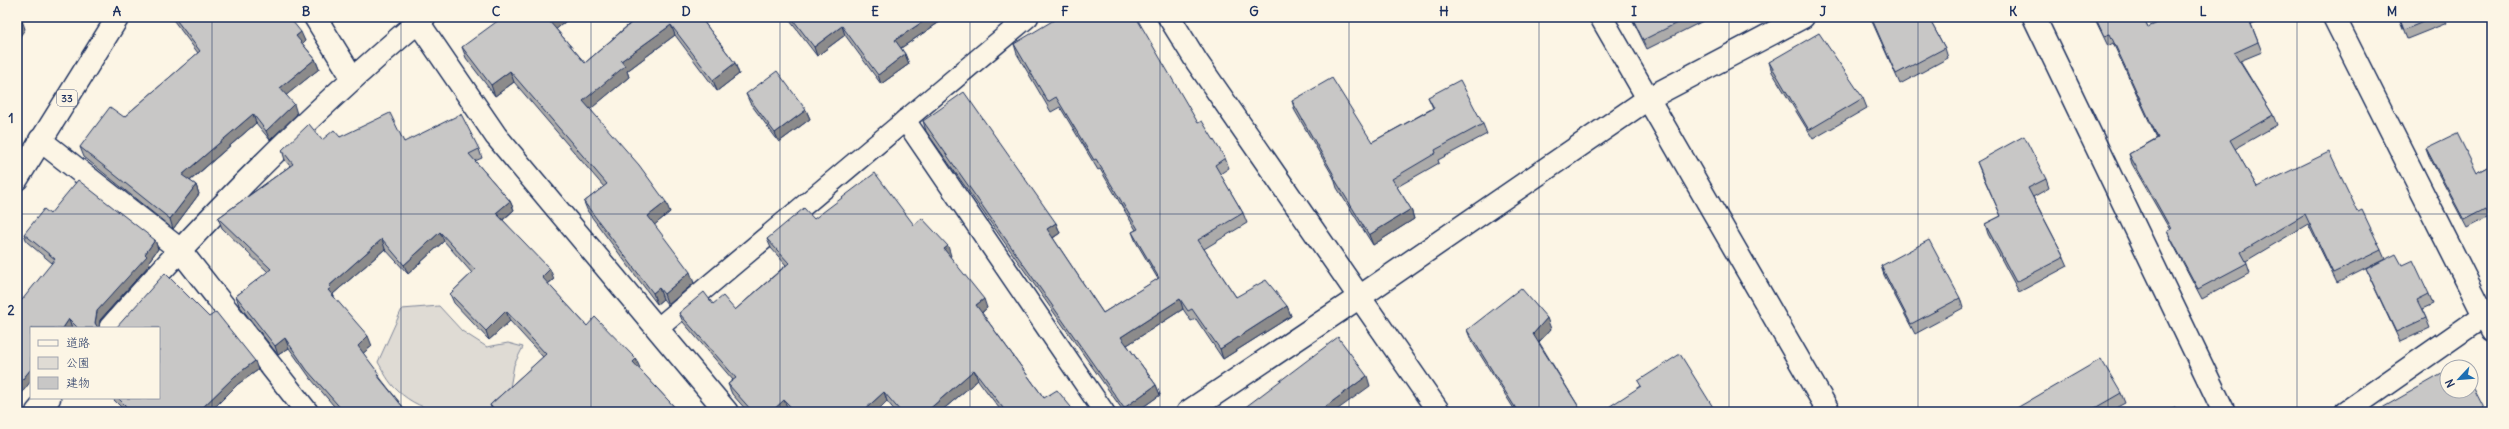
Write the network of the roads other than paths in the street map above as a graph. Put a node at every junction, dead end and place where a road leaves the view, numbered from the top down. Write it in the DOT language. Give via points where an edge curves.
graph roads {
  1 [pos="118,17"];
  2 [pos="315,17"];
  3 [pos="1028,17"];
  4 [pos="1169,17"];
  5 [pos="1601,17"];
  6 [pos="1803,17"];
  7 [pos="2034,17"];
  8 [pos="2334,17"];
  9 [pos="421,19"];
  10 [pos="352,77"];
  11 [pos="1649,98"];
  12 [pos="905,120"];
  13 [pos="40,140"];
  14 [pos="17,179"];
  15 [pos="179,248"];
  16 [pos="1361,296"];
  17 [pos="2489,319"];
  18 [pos="111,327"];
  19 [pos="657,329"];
  20 [pos="48,399"];
  21 [pos="37,412"];
  22 [pos="307,412"];
  23 [pos="727,412"];
  24 [pos="1104,412"];
  25 [pos="1188,412"];
  26 [pos="1439,412"];
  27 [pos="1829,412"];
  28 [pos="2224,412"];
  29 [pos="2346,412"];
  1 -- 13 [label="street, 33"];
  2 -- 10 [label="street"];
  3 -- 12 [label="lane"];
  4 -- 16 [label="street"];
  5 -- 11 [label="street"];
  6 -- 11 [label="street"];
  7 -- 28 [label="street"];
  8 -- 17 [label="street"];
  9 -- 10 [label="street"];
  9 -- 19 [label="street" via="496,136"];
  10 -- 15 [label="street"];
  11 -- 16 [label="street"];
  11 -- 27 [label="street"];
  12 -- 19 [label="lane"];
  12 -- 24 [label="lane"];
  13 -- 14 [label="street, 33"];
  13 -- 15 [label="street"];
  15 -- 18 [label="street"];
  15 -- 22 [label="street"];
  16 -- 25 [label="street"];
  16 -- 26 [label="street"];
  17 -- 29 [label="street"];
  19 -- 23 [label="street"];
  20 -- 21 [label="street"];
}
